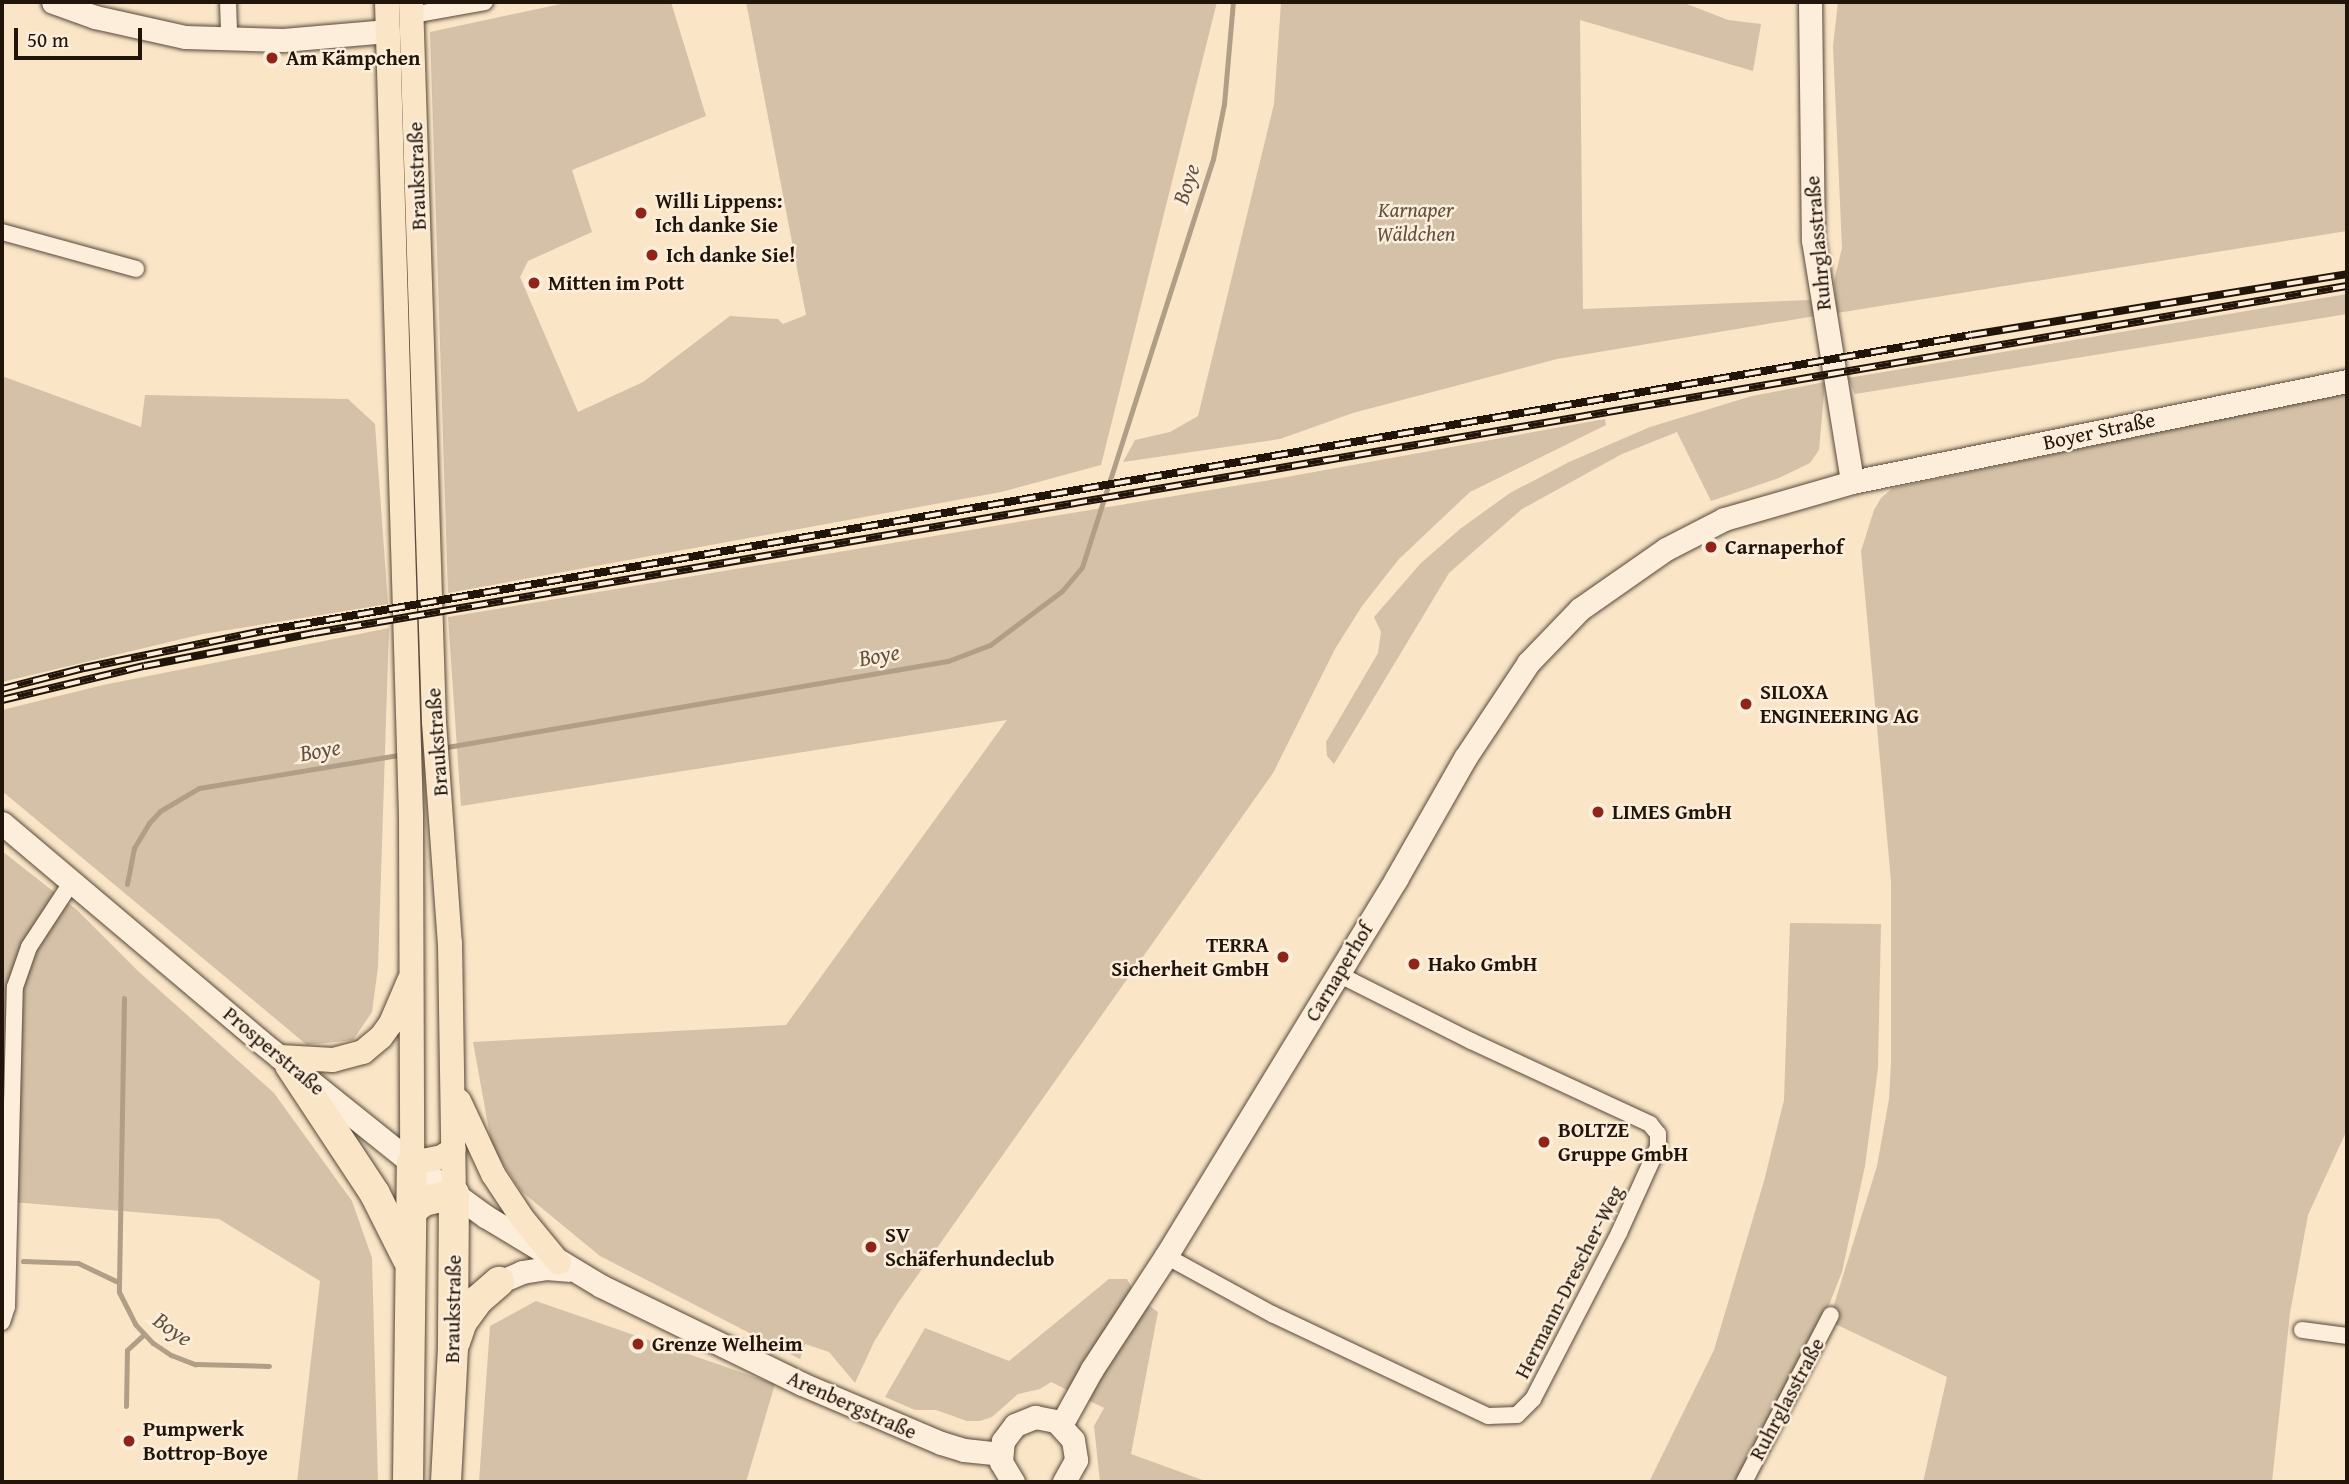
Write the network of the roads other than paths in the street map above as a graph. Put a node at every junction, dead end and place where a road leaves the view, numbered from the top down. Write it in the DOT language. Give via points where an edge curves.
graph roads {
  1 [pos="53,2"];
  2 [pos="228,2"];
  3 [pos="387,2"];
  4 [pos="485,2"];
  5 [pos="1811,2"];
  6 [pos="412,8"];
  7 [pos="388,31"];
  8 [pos="229,40"];
  9 [pos="2,232"];
  10 [pos="136,269"];
  11 [pos="2347,381"];
  12 [pos="1852,482"];
  13 [pos="2,823"];
  14 [pos="73,880"];
  15 [pos="413,970"];
  16 [pos="1338,974"];
  17 [pos="285,1061"];
  18 [pos="455,1091"];
  19 [pos="454,1149"];
  20 [pos="412,1163"];
  21 [pos="454,1194"];
  22 [pos="411,1211"];
  23 [pos="1166,1256"];
  24 [pos="411,1265"];
  25 [pos="565,1266"];
  26 [pos="499,1283"];
  27 [pos="1831,1315"];
  28 [pos="2,1322"];
  29 [pos="2302,1330"];
  30 [pos="2347,1336"];
  31 [pos="453,1348"];
  32 [pos="1061,1425"];
  33 [pos="1001,1454"];
  34 [pos="408,1482"];
  35 [pos="446,1482"];
  36 [pos="1013,1482"];
  37 [pos="1064,1482"];
  38 [pos="1744,1482"];
  1 -- 8 [label="street" via="153,32"];
  2 -- 8 [label="street"];
  3 -- 7 [label="main road, Braukstraße"];
  4 -- 6 [label="street"];
  5 -- 12 [label="street, Ruhrglasstraße" via="1814,240"];
  6 -- 18 [label="main road, Braukstraße" via="433,722 449,930"];
  7 -- 8 [label="street"];
  7 -- 15 [label="main road, Braukstraße"];
  9 -- 10 [label="street"];
  11 -- 12 [label="street, Boyer Straße"];
  12 -- 16 [label="street, Carnaperhof" via="1714,524 1666,549 1580,609 1528,663 1476,740"];
  13 -- 14 [label="street, Prosperstraße"];
  14 -- 17 [label="street, Prosperstraße"];
  14 -- 28 [label="street" via="29,947 15,987 8,1307"];
  15 -- 17 [label="main road" via="391,1023 363,1052 333,1060"];
  15 -- 20 [label="main road, Braukstraße"];
  16 -- 23 [label="street, Carnaperhof"];
  16 -- 23 [label="street, Hermann-Drescher-Weg" via="1650,1124 1658,1134 1658,1147 1619,1233 1533,1399 1517,1415 1488,1416 1272,1314"];
  17 -- 20 [label="street, Prosperstraße"];
  17 -- 24 [label="highway" via="368,1182"];
  18 -- 19 [label="main road, Braukstraße"];
  18 -- 25 [label="main road" via="493,1174 522,1218"];
  19 -- 20 [label="main road" via="442,1157"];
  19 -- 21 [label="main road, Braukstraße"];
  20 -- 21 [label="street, Prosperstraße"];
  20 -- 22 [label="highway, Braukstraße"];
  21 -- 22 [label="highway" via="424,1201"];
  21 -- 25 [label="street, Prosperstraße"];
  21 -- 31 [label="highway, Braukstraße"];
  22 -- 24 [label="highway, Braukstraße"];
  23 -- 32 [label="street, Carnaperhof"];
  24 -- 34 [label="highway, Braukstraße"];
  25 -- 26 [label="street" via="522,1272"];
  25 -- 33 [label="street, Arenbergstraße" via="799,1382 927,1438 964,1450"];
  26 -- 31 [label="highway" via="478,1300 462,1322"];
  27 -- 38 [label="street, Ruhrglasstraße"];
  29 -- 30 [label="street"];
  31 -- 35 [label="highway, Braukstraße"];
  32 -- 33 [label="street" via="1042,1417 1022,1421 1006,1434"];
  32 -- 37 [label="street" via="1070,1434 1076,1453"];
  33 -- 36 [label="street" via="1003,1469"];
}
